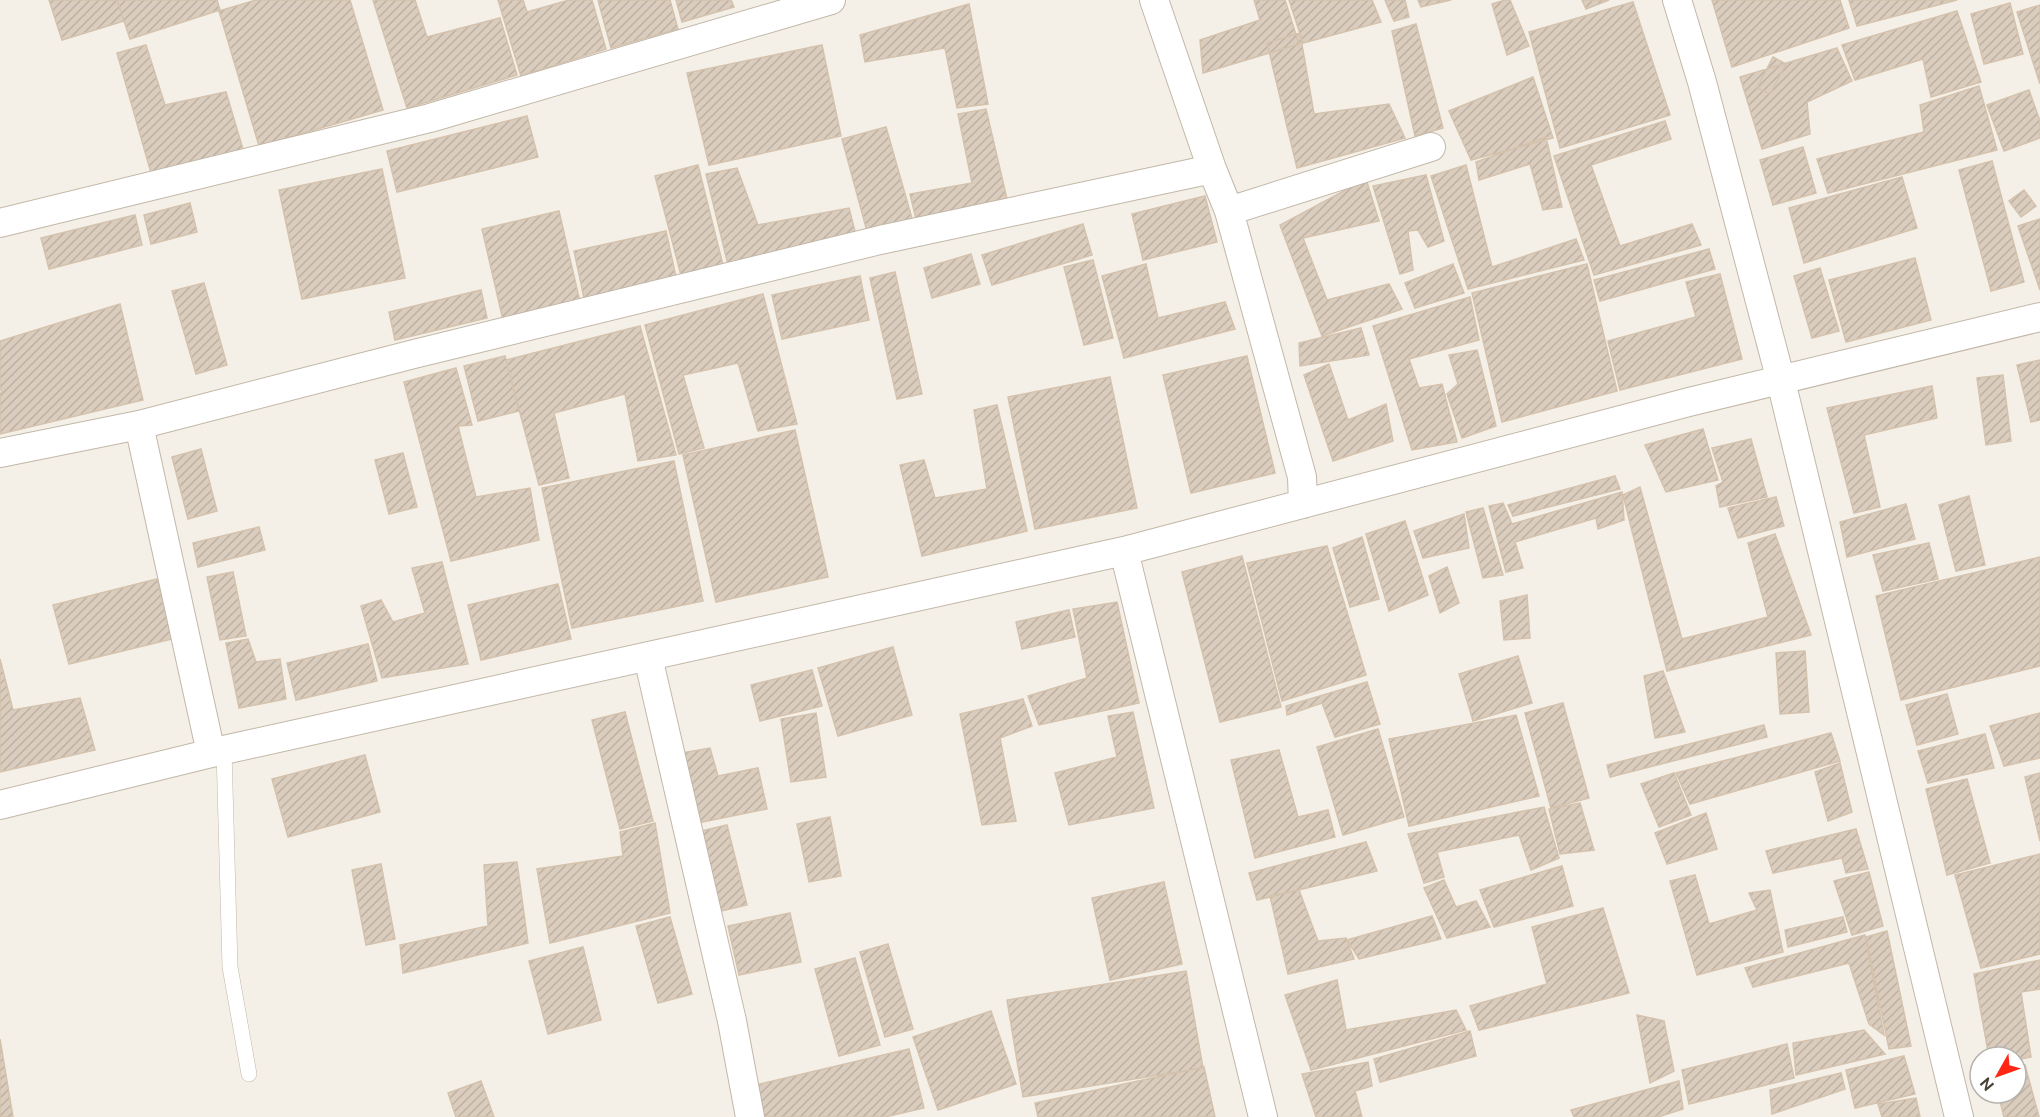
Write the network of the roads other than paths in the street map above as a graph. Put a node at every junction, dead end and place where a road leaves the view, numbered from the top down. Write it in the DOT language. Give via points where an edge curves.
graph roads {
  1 [pos="831,0"];
  2 [pos="1154,0"];
  3 [pos="1677,0"];
  4 [pos="1431,147"];
  5 [pos="1212,170"];
  6 [pos="1229,211"];
  7 [pos="0,223"];
  8 [pos="2040,317"];
  9 [pos="1781,381"];
  10 [pos="139,425"];
  11 [pos="0,453"];
  12 [pos="1303,504"];
  13 [pos="1124,551"];
  14 [pos="648,657"];
  15 [pos="217,752"];
  16 [pos="0,805"];
  17 [pos="249,1074"];
  18 [pos="750,1117"];
  19 [pos="1263,1117"];
  20 [pos="1959,1117"];
  1 -- 7 [label="street" via="430,118"];
  2 -- 5 [label="street"];
  3 -- 9 [label="street"];
  4 -- 6 [label="street"];
  5 -- 6 [label="street"];
  5 -- 10 [label="street" via="880,240"];
  6 -- 12 [label="street" via="1302,477"];
  8 -- 9 [label="street"];
  9 -- 12 [label="street"];
  9 -- 20 [label="street"];
  10 -- 11 [label="street"];
  10 -- 15 [label="street"];
  12 -- 13 [label="street"];
  13 -- 14 [label="street"];
  13 -- 19 [label="street"];
  14 -- 15 [label="street"];
  14 -- 18 [label="street" via="732,1021"];
  15 -- 16 [label="street"];
  15 -- 17 [label="lane" via="230,967"];
}
